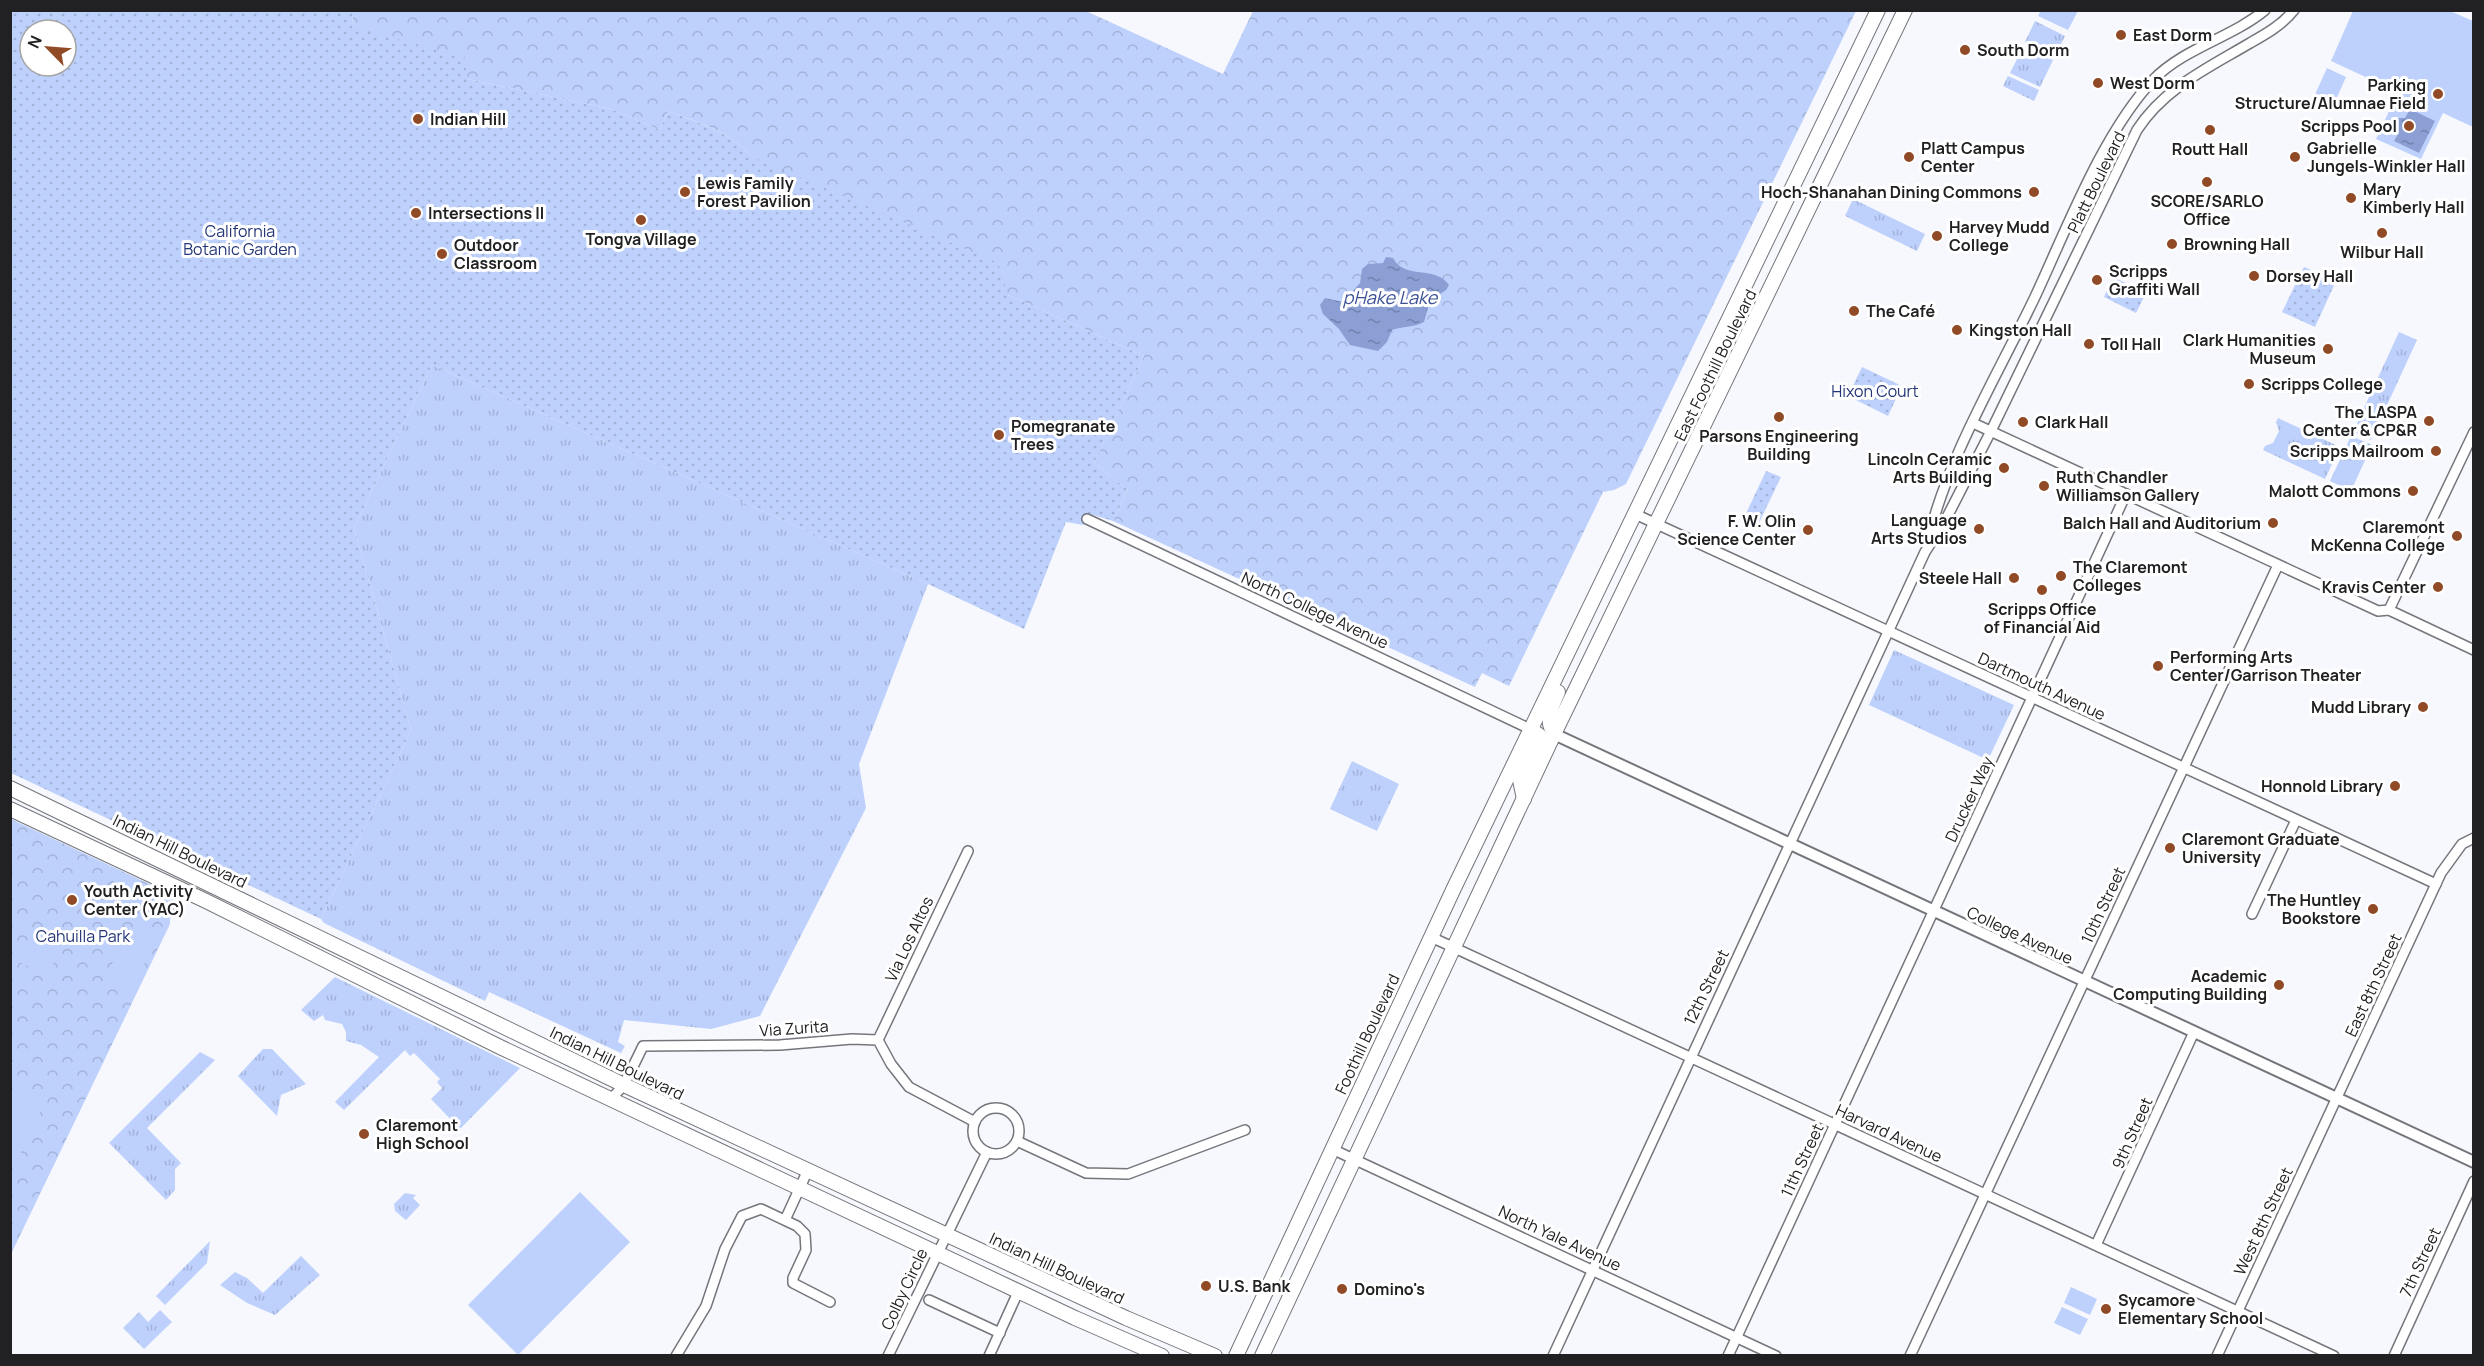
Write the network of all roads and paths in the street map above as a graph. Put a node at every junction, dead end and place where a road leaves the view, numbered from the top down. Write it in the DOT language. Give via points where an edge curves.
graph roads {
  1 [pos="1878,10"];
  2 [pos="1905,10"];
  3 [pos="2265,10"];
  4 [pos="2295,10"];
  5 [pos="1973,423"];
  6 [pos="1991,431"];
  7 [pos="2474,432"];
  8 [pos="2126,494"];
  9 [pos="1635,514"];
  10 [pos="1087,519"];
  11 [pos="1656,523"];
  12 [pos="1925,552"];
  13 [pos="2278,565"];
  14 [pos="2389,610"];
  15 [pos="1887,631"];
  16 [pos="2474,650"];
  17 [pos="1566,657"];
  18 [pos="2032,698"];
  19 [pos="1530,729"];
  20 [pos="1554,734"];
  21 [pos="2183,769"];
  22 [pos="10,788"];
  23 [pos="1524,799"];
  24 [pos="10,809"];
  25 [pos="2296,820"];
  26 [pos="2474,838"];
  27 [pos="1790,844"];
  28 [pos="968,851"];
  29 [pos="2436,884"];
  30 [pos="1933,911"];
  31 [pos="2252,914"];
  32 [pos="1431,937"];
  33 [pos="1454,947"];
  34 [pos="2084,981"];
  35 [pos="2194,1032"];
  36 [pos="878,1040"];
  37 [pos="1689,1057"];
  38 [pos="624,1085"];
  39 [pos="611,1099"];
  40 [pos="2337,1099"];
  41 [pos="975,1122"];
  42 [pos="1835,1125"];
  43 [pos="1245,1130"];
  44 [pos="1017,1141"];
  45 [pos="1332,1149"];
  46 [pos="987,1152"];
  47 [pos="1355,1159"];
  48 [pos="2474,1162"];
  49 [pos="808,1170"];
  50 [pos="2474,1181"];
  51 [pos="800,1187"];
  52 [pos="1985,1194"];
  53 [pos="785,1220"];
  54 [pos="946,1234"];
  55 [pos="2096,1245"];
  56 [pos="938,1252"];
  57 [pos="1591,1270"];
  58 [pos="1019,1290"];
  59 [pos="930,1300"];
  60 [pos="830,1302"];
  61 [pos="2238,1311"];
  62 [pos="1000,1333"];
  63 [pos="1736,1337"];
  64 [pos="676,1356"];
  65 [pos="888,1356"];
  66 [pos="989,1356"];
  67 [pos="1162,1356"];
  68 [pos="1215,1356"];
  69 [pos="1236,1356"];
  70 [pos="1262,1356"];
  71 [pos="1552,1356"];
  72 [pos="1728,1356"];
  73 [pos="1776,1356"];
  74 [pos="1910,1356"];
  75 [pos="2217,1356"];
  76 [pos="2334,1356"];
  77 [pos="2394,1356"];
  1 -- 9 [label="main road, East Foothill Boulevard"];
  2 -- 11 [label="main road, East Foothill Boulevard"];
  3 -- 5 [label="street, Platt Boulevard" via="2176,62 2134,102 2102,156"];
  4 -- 6 [label="street, Platt Boulevard" via="2270,31 2187,80 2146,116"];
  5 -- 6 [label="street"];
  5 -- 12 [label="street, Platt Boulevard" via="1933,516"];
  6 -- 8 [label="street"];
  6 -- 12 [label="street, Platt Boulevard"];
  7 -- 14 [label="street"];
  8 -- 13 [label="street"];
  8 -- 18 [label="street"];
  9 -- 11 [label="street, Dartmouth Avenue"];
  9 -- 17 [label="main road, East Foothill Boulevard"];
  10 -- 19 [label="street, North College Avenue"];
  11 -- 15 [label="street, Dartmouth Avenue"];
  11 -- 20 [label="main road, East Foothill Boulevard"];
  12 -- 15 [label="street, Platt Boulevard"];
  13 -- 14 [label="street" via="2378,611"];
  13 -- 21 [label="street, 10th Street"];
  14 -- 16 [label="street"];
  15 -- 18 [label="street, Dartmouth Avenue"];
  15 -- 27 [label="street, 12th Street"];
  17 -- 19 [label="main road, East Foothill Boulevard"];
  17 -- 20 [label="main road" via="1563,680 1548,716"];
  18 -- 21 [label="street, Dartmouth Avenue"];
  18 -- 30 [label="street, Drucker Way"];
  19 -- 23 [label="main road" via="1539,735 1520,780"];
  19 -- 32 [label="main road, Foothill Boulevard"];
  20 -- 23 [label="main road"];
  20 -- 27 [label="street, College Avenue"];
  21 -- 25 [label="street, Dartmouth Avenue"];
  21 -- 34 [label="street, 10th Street"];
  22 -- 38 [label="main road, Indian Hill Boulevard"];
  23 -- 33 [label="main road"];
  24 -- 39 [label="main road, Indian Hill Boulevard"];
  25 -- 29 [label="street, Dartmouth Avenue"];
  25 -- 31 [label="street"];
  26 -- 29 [label="street, East 8th Street" via="2449,858"];
  27 -- 30 [label="street, College Avenue"];
  27 -- 37 [label="street, 12th Street"];
  28 -- 36 [label="street, Via Los Altos"];
  29 -- 40 [label="street, East 8th Street"];
  30 -- 34 [label="street, College Avenue"];
  30 -- 42 [label="street, 11th Street"];
  32 -- 33 [label="street, Harvard Avenue"];
  32 -- 45 [label="main road, Foothill Boulevard"];
  33 -- 37 [label="street, Harvard Avenue"];
  33 -- 47 [label="main road"];
  34 -- 35 [label="street, College Avenue"];
  34 -- 52 [label="street, 10th Street"];
  35 -- 40 [label="street, College Avenue"];
  35 -- 55 [label="street, 9th Street"];
  36 -- 38 [label="street, Via Zurita" via="643,1046"];
  36 -- 41 [label="street" via="909,1087"];
  37 -- 42 [label="street, Harvard Avenue"];
  37 -- 57 [label="street, 12th Street"];
  38 -- 39 [label="street, Via Zurita"];
  38 -- 49 [label="main road, Indian Hill Boulevard"];
  39 -- 51 [label="main road, Indian Hill Boulevard"];
  40 -- 48 [label="street, College Avenue"];
  40 -- 61 [label="street, West 8th Street"];
  41 -- 44 [label="street" via="988,1110 1006,1110 1018,1123"];
  41 -- 46 [label="street" via="975,1139"];
  42 -- 52 [label="street, Harvard Avenue"];
  42 -- 63 [label="street, 11th Street"];
  43 -- 44 [label="street" via="1128,1174 1086,1173"];
  44 -- 46 [label="street" via="1004,1153"];
  45 -- 47 [label="street, North Yale Avenue"];
  45 -- 69 [label="main road, Foothill Boulevard"];
  46 -- 54 [label="street, Colby Circle"];
  47 -- 57 [label="street, North Yale Avenue"];
  47 -- 70 [label="main road"];
  49 -- 51 [label="street"];
  49 -- 54 [label="main road, Indian Hill Boulevard"];
  50 -- 77 [label="street, 7th Street"];
  51 -- 53 [label="street"];
  51 -- 56 [label="main road, Indian Hill Boulevard"];
  52 -- 55 [label="street, Harvard Avenue"];
  52 -- 74 [label="street, 10th Street"];
  53 -- 60 [label="street" via="805,1233 807,1241 793,1283"];
  53 -- 64 [label="street" via="761,1209 742,1216 725,1249 706,1306"];
  54 -- 56 [label="street, Colby Circle"];
  54 -- 68 [label="main road, Indian Hill Boulevard"];
  55 -- 61 [label="street, Harvard Avenue"];
  56 -- 58 [label="main road, Indian Hill Boulevard"];
  56 -- 65 [label="street, Colby Circle"];
  57 -- 63 [label="street, North Yale Avenue"];
  57 -- 71 [label="street, 12th Street"];
  58 -- 62 [label="street"];
  58 -- 67 [label="main road, Indian Hill Boulevard"];
  59 -- 62 [label="street"];
  61 -- 75 [label="street, West 8th Street"];
  61 -- 76 [label="street, Harvard Avenue"];
  62 -- 66 [label="street"];
  63 -- 72 [label="street, 11th Street"];
  63 -- 73 [label="street, North Yale Avenue"];
}
